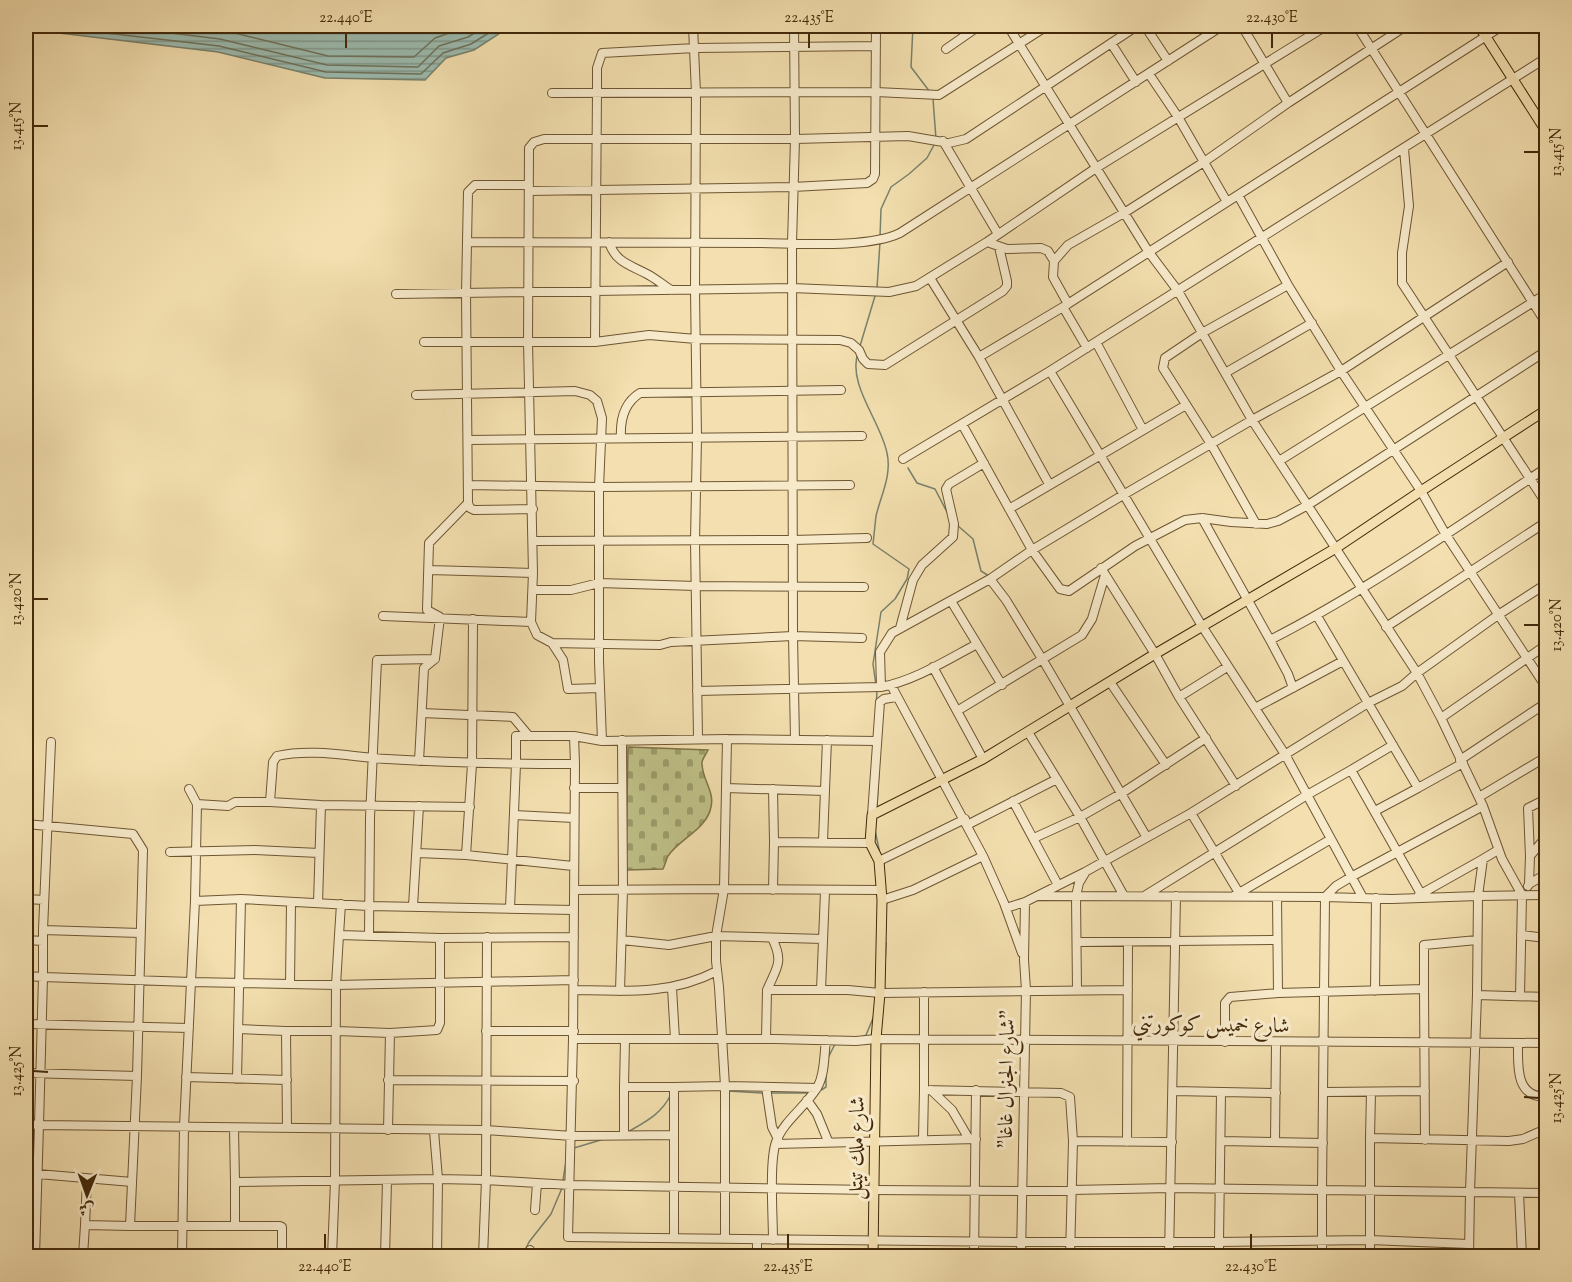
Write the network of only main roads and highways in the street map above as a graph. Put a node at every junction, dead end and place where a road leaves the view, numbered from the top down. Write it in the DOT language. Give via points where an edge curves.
graph roads {
  1 [pos="1479,26"];
  2 [pos="1543,119"];
  3 [pos="1546,131"];
  4 [pos="1546,410"];
  5 [pos="873,1257"];
  1 -- 2 [label="main road"];
  2 -- 3 [label="main road"];
  4 -- 5 [label="main road, شارع ملك تيتل" via="1336,548 983,759 872,815 870,843 879,861 882,900"];
}
